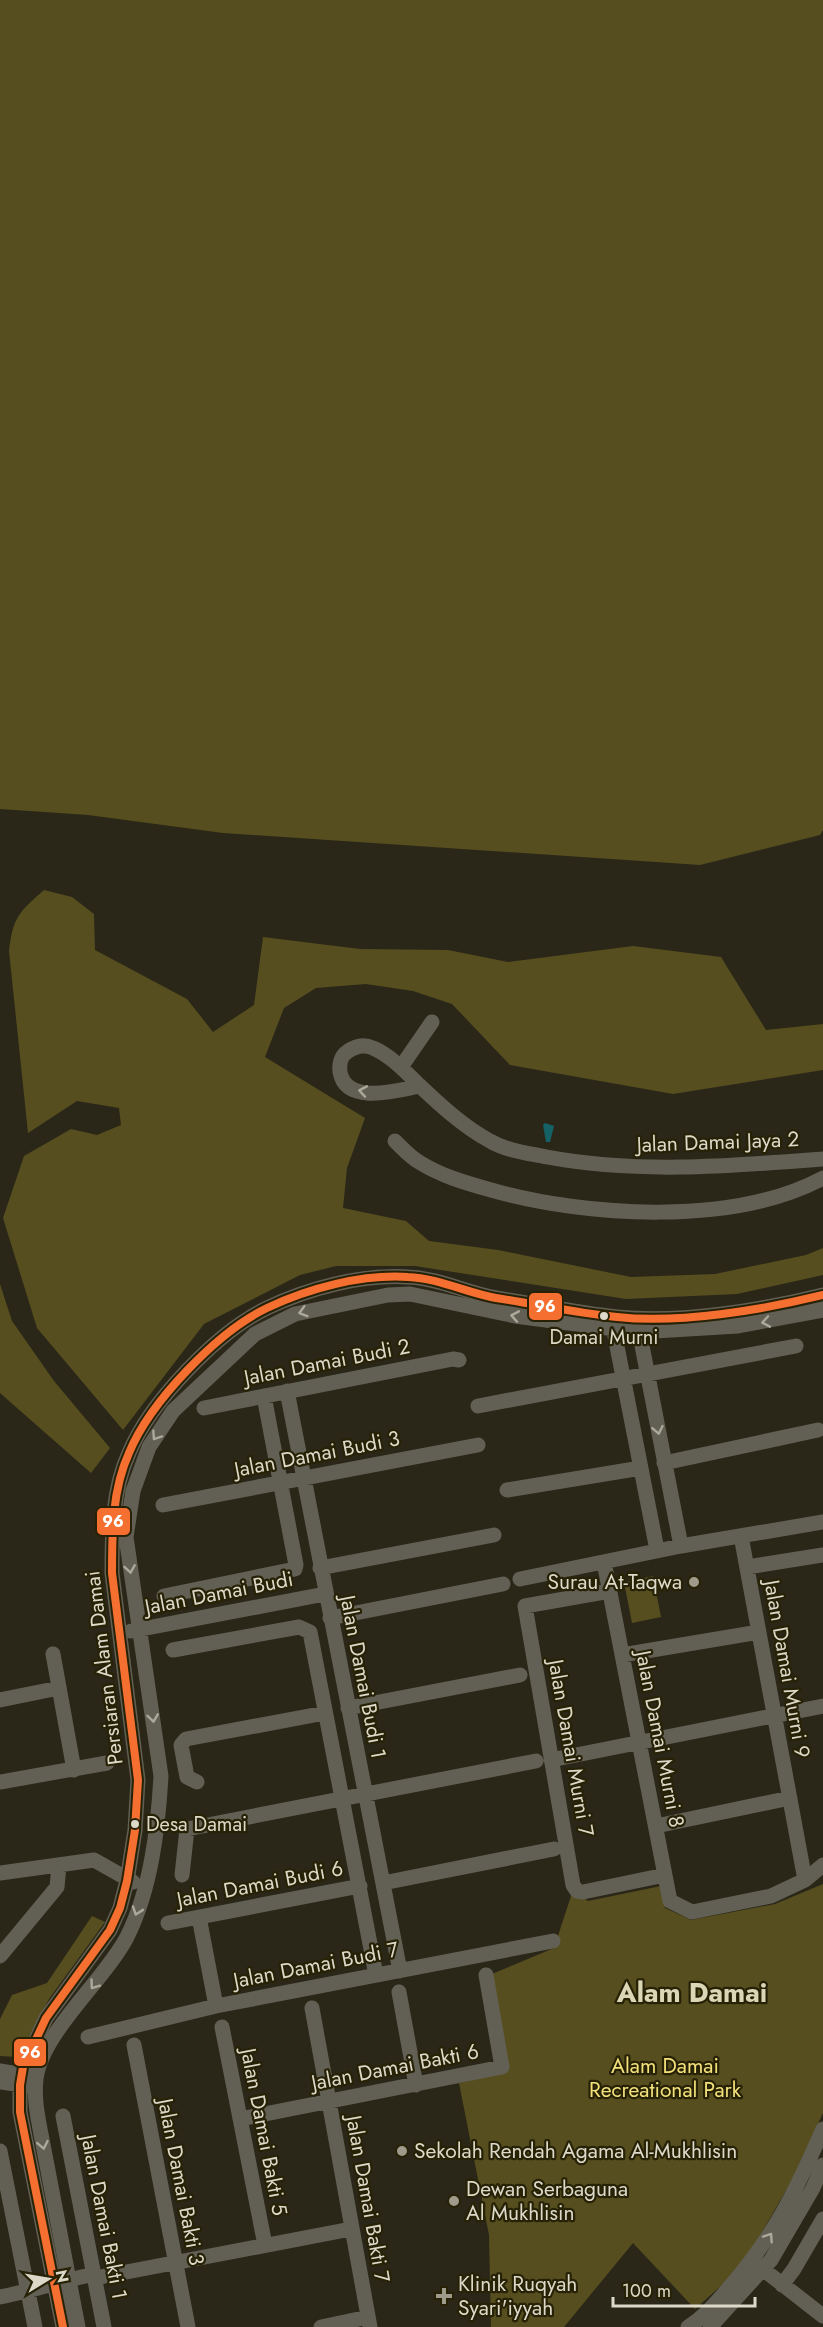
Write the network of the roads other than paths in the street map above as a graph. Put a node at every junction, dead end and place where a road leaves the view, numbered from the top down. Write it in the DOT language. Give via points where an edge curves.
graph roads {
  1 [pos="432,1022"];
  2 [pos="400,1067"];
  3 [pos="420,1086"];
  4 [pos="394,1141"];
  5 [pos="823,1159"];
  6 [pos="823,1178"];
  7 [pos="323,1288"];
  8 [pos="823,1295"];
  9 [pos="328,1305"];
  10 [pos="823,1310"];
  11 [pos="616,1324"];
  12 [pos="638,1325"];
  13 [pos="796,1346"];
  14 [pos="459,1360"];
  15 [pos="646,1373"];
  16 [pos="623,1378"];
  17 [pos="287,1391"];
  18 [pos="264,1396"];
  19 [pos="478,1406"];
  20 [pos="204,1408"];
  21 [pos="818,1430"];
  22 [pos="478,1445"];
  23 [pos="664,1463"];
  24 [pos="641,1468"];
  25 [pos="302,1478"];
  26 [pos="668,1480"];
  27 [pos="280,1482"];
  28 [pos="507,1490"];
  29 [pos="646,1496"];
  30 [pos="163,1505"];
  31 [pos="823,1522"];
  32 [pos="494,1534"];
  33 [pos="741,1536"];
  34 [pos="681,1545"];
  35 [pos="657,1550"];
  36 [pos="823,1555"];
  37 [pos="604,1562"];
  38 [pos="747,1567"];
  39 [pos="320,1568"];
  40 [pos="520,1579"];
  41 [pos="503,1584"];
  42 [pos="609,1591"];
  43 [pos="325,1594"];
  44 [pos="164,1596"];
  45 [pos="135,1600"];
  46 [pos="330,1618"];
  47 [pos="165,1625"];
  48 [pos="140,1630"];
  49 [pos="120,1632"];
  50 [pos="759,1632"];
  51 [pos="173,1650"];
  52 [pos="53,1654"];
  53 [pos="622,1655"];
  54 [pos="144,1660"];
  55 [pos="520,1675"];
  56 [pos="59,1688"];
  57 [pos="0,1700"];
  58 [pos="823,1706"];
  59 [pos="348,1708"];
  60 [pos="325,1713"];
  61 [pos="775,1716"];
  62 [pos="639,1744"];
  63 [pos="544,1761"];
  64 [pos="107,1763"];
  65 [pos="74,1770"];
  66 [pos="0,1782"];
  67 [pos="197,1782"];
  68 [pos="365,1796"];
  69 [pos="790,1798"];
  70 [pos="343,1800"];
  71 [pos="656,1826"];
  72 [pos="554,1849"];
  73 [pos="59,1864"];
  74 [pos="823,1865"];
  75 [pos="0,1873"];
  76 [pos="182,1875"];
  77 [pos="665,1875"];
  78 [pos="122,1877"];
  79 [pos="805,1880"];
  80 [pos="383,1883"];
  81 [pos="145,1885"];
  82 [pos="360,1886"];
  83 [pos="199,1917"];
  84 [pos="168,1923"];
  85 [pos="553,1941"];
  86 [pos="0,1956"];
  87 [pos="400,1971"];
  88 [pos="376,1975"];
  89 [pos="486,1975"];
  90 [pos="399,1992"];
  91 [pos="216,2006"];
  92 [pos="312,2008"];
  93 [pos="222,2027"];
  94 [pos="88,2037"];
  95 [pos="134,2045"];
  96 [pos="13,2079"];
  97 [pos="36,2082"];
  98 [pos="416,2085"];
  99 [pos="329,2102"];
  100 [pos="63,2116"];
  101 [pos="240,2120"];
  102 [pos="823,2128"];
  103 [pos="0,2151"];
  104 [pos="823,2165"];
  105 [pos="823,2219"];
  106 [pos="351,2229"];
  107 [pos="265,2245"];
  108 [pos="176,2263"];
  109 [pos="758,2265"];
  110 [pos="95,2278"];
  111 [pos="782,2284"];
  112 [pos="53,2287"];
  113 [pos="0,2297"];
  114 [pos="823,2316"];
  115 [pos="369,2322"];
  116 [pos="35,2327"];
  117 [pos="63,2327"];
  118 [pos="78,2327"];
  119 [pos="104,2327"];
  120 [pos="188,2327"];
  121 [pos="321,2327"];
  122 [pos="688,2327"];
  123 [pos="710,2327"];
  1 -- 2 [label="street"];
  2 -- 3 [label="street, Jalan Damai Jaya 2"];
  3 -- 2 [label="street, Jalan Damai Jaya 2, one-way" via="362,1093 343,1081 340,1062 345,1053 364,1046 375,1048"];
  3 -- 5 [label="street, Jalan Damai Jaya 2" via="491,1142 573,1162 663,1168"];
  4 -- 6 [label="street" via="418,1162 455,1180 528,1200 596,1210 722,1208 801,1190"];
  7 -- 9 [label="street"];
  7 -- 11 [label="street, Persiaran Alam Damai" via="366,1279 408,1277"];
  7 -- 49 [label="street, Persiaran Alam Damai" via="266,1308 239,1325 196,1361 154,1408 137,1434 115,1501 112,1573"];
  8 -- 12 [label="street, Persiaran Alam Damai" via="737,1312"];
  11 -- 9 [label="street, Persiaran Alam Damai, one-way" via="515,1316 410,1294"];
  9 -- 45 [label="street, Persiaran Alam Damai, one-way" via="295,1314 255,1334 173,1411 149,1447 133,1491 126,1537"];
  10 -- 12 [label="street, Persiaran Alam Damai, one-way" via="738,1326"];
  11 -- 12 [label="street, Persiaran Alam Damai"];
  11 -- 16 [label="street"];
  12 -- 15 [label="street"];
  13 -- 15 [label="street"];
  14 -- 17 [label="street, Jalan Damai Budi 2"];
  15 -- 16 [label="street"];
  15 -- 23 [label="street, one-way"];
  16 -- 19 [label="street"];
  16 -- 24 [label="street"];
  17 -- 18 [label="street, Jalan Damai Budi 2"];
  17 -- 25 [label="street, Jalan Damai Budi 1"];
  18 -- 20 [label="street, Jalan Damai Budi 2"];
  18 -- 27 [label="street, Jalan Damai Budi"];
  21 -- 23 [label="street"];
  22 -- 25 [label="street, Jalan Damai Budi 3"];
  23 -- 26 [label="street"];
  24 -- 28 [label="street"];
  24 -- 29 [label="street"];
  25 -- 27 [label="street, Jalan Damai Budi 3"];
  25 -- 39 [label="street, Jalan Damai Budi 1"];
  26 -- 29 [label="street" via="664,1494 654,1499"];
  26 -- 34 [label="street"];
  27 -- 30 [label="street, Jalan Damai Budi 3"];
  27 -- 44 [label="street, Jalan Damai Budi" via="295,1569"];
  29 -- 35 [label="street"];
  31 -- 33 [label="street"];
  32 -- 39 [label="street, Jalan Damai Budi"];
  33 -- 34 [label="street"];
  33 -- 38 [label="street, Jalan Damai Murni 9"];
  34 -- 35 [label="street"];
  35 -- 37 [label="street"];
  36 -- 38 [label="street"];
  37 -- 40 [label="street"];
  37 -- 42 [label="street, Jalan Damai Murni 8"];
  38 -- 50 [label="street, Jalan Damai Murni 9"];
  39 -- 43 [label="street, Jalan Damai Budi 1"];
  41 -- 46 [label="street"];
  42 -- 53 [label="street, Jalan Damai Murni 8"];
  42 -- 63 [label="street, Jalan Damai Murni 7" via="525,1606"];
  43 -- 46 [label="street, Jalan Damai Budi 1"];
  43 -- 47 [label="street, Jalan Damai Budi"];
  45 -- 47 [label="street" via="144,1617"];
  45 -- 48 [label="street, Persiaran Alam Damai"];
  46 -- 59 [label="street, Jalan Damai Budi 1"];
  47 -- 48 [label="street, Jalan Damai Budi"];
  47 -- 54 [label="street" via="149,1639"];
  48 -- 49 [label="street, Jalan Damai Budi"];
  48 -- 54 [label="street, Persiaran Alam Damai"];
  49 -- 78 [label="street, Persiaran Alam Damai" via="138,1780 135,1830"];
  50 -- 53 [label="street"];
  50 -- 61 [label="street, Jalan Damai Murni 9"];
  51 -- 60 [label="street" via="299,1627 306,1629 310,1632"];
  52 -- 56 [label="street"];
  53 -- 62 [label="street, Jalan Damai Murni 8"];
  54 -- 81 [label="street, Persiaran Alam Damai, one-way" via="161,1776"];
  55 -- 59 [label="street"];
  56 -- 57 [label="street"];
  56 -- 65 [label="street"];
  58 -- 61 [label="street"];
  59 -- 68 [label="street, Jalan Damai Budi 1"];
  60 -- 67 [label="street" via="186,1739 181,1745 187,1777"];
  60 -- 70 [label="street"];
  61 -- 62 [label="street"];
  61 -- 69 [label="street, Jalan Damai Murni 9"];
  62 -- 63 [label="street"];
  62 -- 71 [label="street, Jalan Damai Murni 8"];
  63 -- 68 [label="street"];
  63 -- 77 [label="street, Jalan Damai Murni 7" via="576,1891"];
  64 -- 65 [label="street"];
  65 -- 66 [label="street"];
  68 -- 70 [label="street"];
  68 -- 80 [label="street, Jalan Damai Budi 1"];
  69 -- 71 [label="street"];
  69 -- 79 [label="street, Jalan Damai Murni 9"];
  70 -- 76 [label="street" via="187,1829"];
  70 -- 82 [label="street"];
  71 -- 77 [label="street, Jalan Damai Murni 8"];
  72 -- 80 [label="street"];
  73 -- 75 [label="street"];
  73 -- 78 [label="street" via="87,1860 102,1863"];
  73 -- 86 [label="street" via="57,1887"];
  74 -- 79 [label="street"];
  77 -- 79 [label="street, Jalan Damai Murni 8" via="670,1901 692,1912 771,1896"];
  78 -- 81 [label="street"];
  78 -- 96 [label="street, Persiaran Alam Damai" via="120,1908 110,1930 46,2018"];
  80 -- 87 [label="street, Jalan Damai Budi 1"];
  81 -- 97 [label="street, Persiaran Alam Damai, one-way" via="127,1936 57,2033"];
  82 -- 83 [label="street, Jalan Damai Budi 6"];
  82 -- 88 [label="street"];
  83 -- 84 [label="street, Jalan Damai Budi 6"];
  83 -- 91 [label="street"];
  85 -- 87 [label="street, Jalan Damai Budi 7"];
  87 -- 88 [label="street, Jalan Damai Budi 7"];
  88 -- 91 [label="street, Jalan Damai Budi 7"];
  89 -- 98 [label="street, Jalan Damai Bakti 6" via="502,2067"];
  90 -- 98 [label="street"];
  91 -- 94 [label="street, Jalan Damai Budi 7"];
  92 -- 99 [label="street, Jalan Damai Bakti 7"];
  93 -- 101 [label="street, Jalan Damai Bakti 5"];
  95 -- 108 [label="street, Jalan Damai Bakti 3"];
  96 -- 97 [label="street"];
  96 -- 112 [label="street"];
  97 -- 112 [label="street, one-way"];
  98 -- 99 [label="street, Jalan Damai Bakti 6"];
  99 -- 101 [label="street, Jalan Damai Bakti 6"];
  99 -- 106 [label="street, Jalan Damai Bakti 7"];
  100 -- 110 [label="street, Jalan Damai Bakti 1"];
  101 -- 107 [label="street, Jalan Damai Bakti 5"];
  109 -- 102 [label="street, one-way"];
  103 -- 112 [label="street"];
  104 -- 109 [label="street" via="785,2238"];
  105 -- 111 [label="street"];
  106 -- 107 [label="street"];
  106 -- 115 [label="street, Jalan Damai Bakti 7"];
  107 -- 108 [label="street"];
  108 -- 110 [label="street"];
  108 -- 120 [label="street, Jalan Damai Bakti 3"];
  109 -- 111 [label="street"];
  109 -- 122 [label="street"];
  109 -- 123 [label="street"];
  110 -- 112 [label="street" via="92,2285"];
  110 -- 119 [label="street, Jalan Damai Bakti 1"];
  111 -- 114 [label="street"];
  112 -- 113 [label="street"];
  112 -- 116 [label="street"];
  112 -- 117 [label="street"];
  112 -- 118 [label="street"];
  115 -- 121 [label="street"];
}
